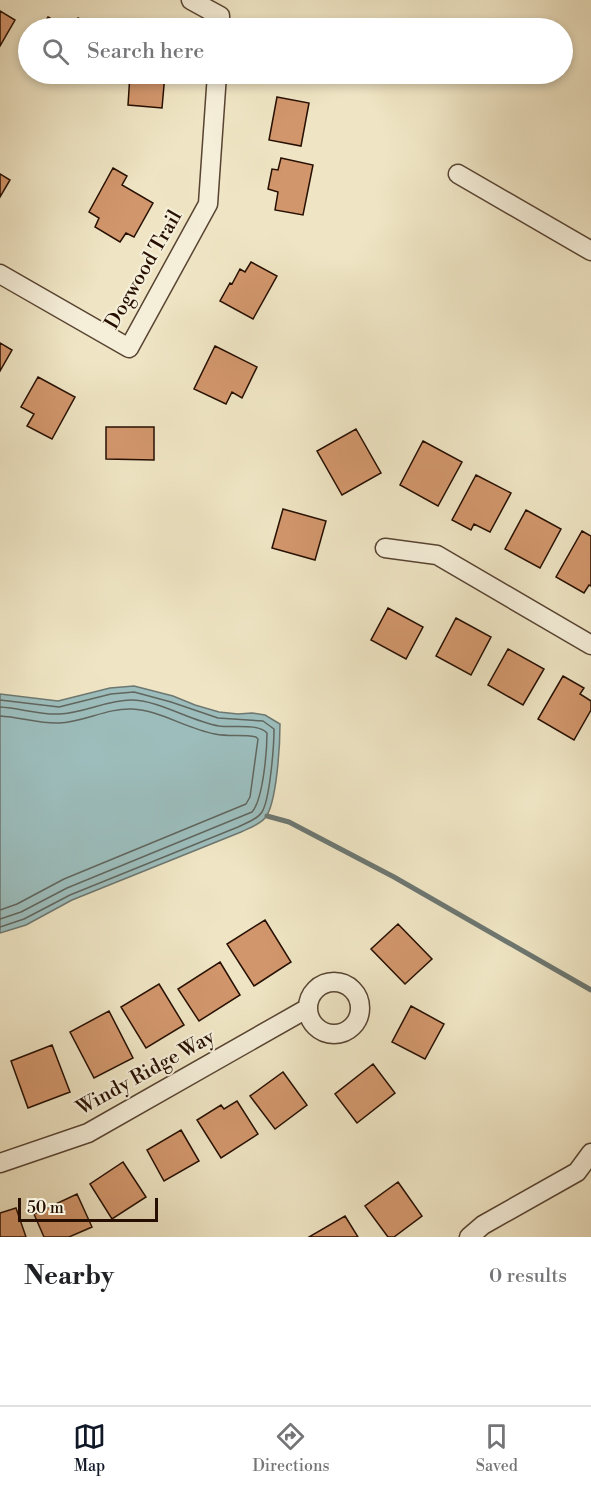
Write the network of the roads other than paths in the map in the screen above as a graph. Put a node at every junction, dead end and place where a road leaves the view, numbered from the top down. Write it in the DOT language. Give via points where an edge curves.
graph roads {
  1 [pos="192,0"];
  2 [pos="220,18"];
  3 [pos="216,84"];
  4 [pos="458,174"];
  5 [pos="591,250"];
  6 [pos="0,274"];
  7 [pos="385,548"];
  8 [pos="591,645"];
  9 [pos="308,1008"];
  10 [pos="591,1153"];
  11 [pos="0,1162"];
  12 [pos="469,1237"];
  1 -- 2 [label="street"];
  3 -- 6 [label="street, Dogwood Trail" via="208,204 129,348"];
  4 -- 5 [label="street"];
  7 -- 8 [label="street" via="437,555"];
  9 -- 11 [label="street, Windy Ridge Way" via="88,1133"];
  10 -- 12 [label="street" via="577,1172 483,1225"];
}
